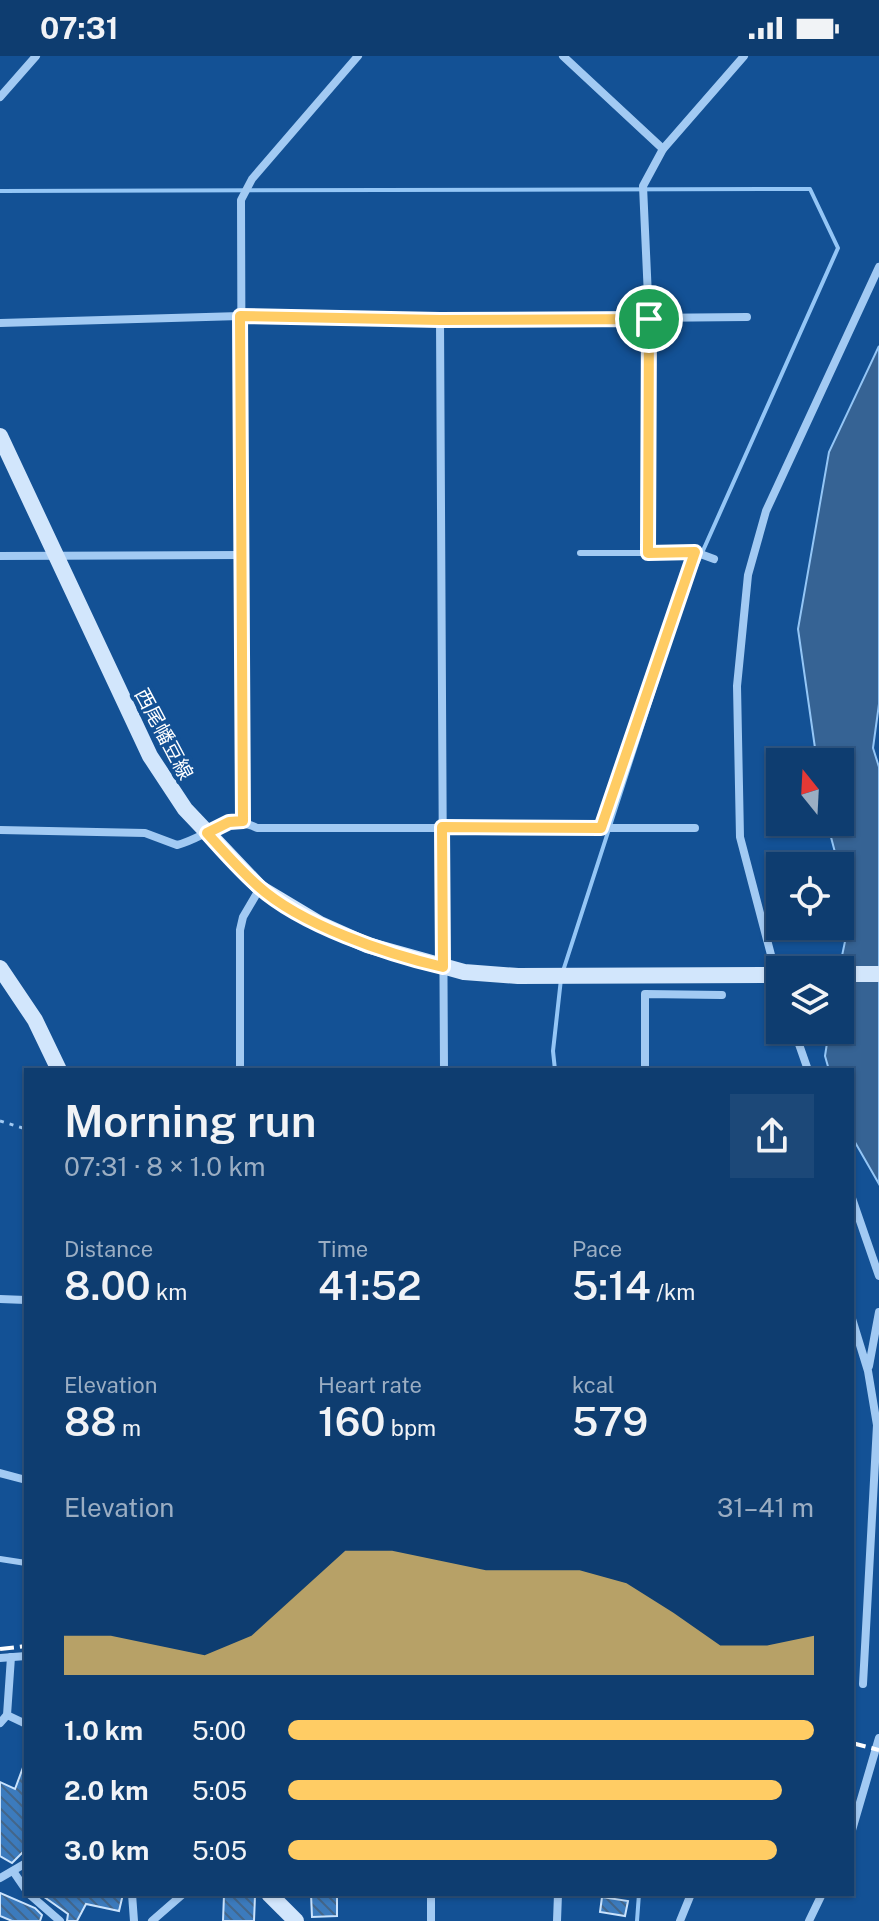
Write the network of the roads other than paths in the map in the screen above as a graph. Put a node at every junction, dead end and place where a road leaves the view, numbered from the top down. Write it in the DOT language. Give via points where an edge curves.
graph roads {
  1 [pos="36,56"];
  2 [pos="358,56"];
  3 [pos="563,56"];
  4 [pos="744,56"];
  5 [pos="0,97"];
  6 [pos="663,149"];
  7 [pos="879,267"];
  8 [pos="240,316"];
  9 [pos="747,317"];
  10 [pos="649,319"];
  11 [pos="440,320"];
  12 [pos="0,323"];
  13 [pos="0,436"];
  14 [pos="695,552"];
  15 [pos="580,553"];
  16 [pos="648,553"];
  17 [pos="242,555"];
  18 [pos="0,556"];
  19 [pos="55,556"];
  20 [pos="714,559"];
  21 [pos="243,821"];
  22 [pos="442,827"];
  23 [pos="601,828"];
  24 [pos="695,828"];
  25 [pos="0,830"];
  26 [pos="207,833"];
  27 [pos="260,888"];
  28 [pos="771,956"];
  29 [pos="443,967"];
  30 [pos="0,968"];
  31 [pos="854,974"];
  32 [pos="879,974"];
  33 [pos="766,975"];
  34 [pos="722,995"];
  35 [pos="799,1044"];
  36 [pos="58,1068"];
  37 [pos="240,1068"];
  38 [pos="444,1068"];
  39 [pos="645,1068"];
  40 [pos="807,1068"];
  41 [pos="854,1204"];
  42 [pos="879,1276"];
  43 [pos="0,1299"];
  44 [pos="24,1300"];
  45 [pos="879,1312"];
  46 [pos="854,1326"];
  47 [pos="868,1371"];
  48 [pos="0,1473"];
  49 [pos="24,1479"];
  50 [pos="0,1559"];
  51 [pos="24,1563"];
  52 [pos="24,1656"];
  53 [pos="11,1657"];
  54 [pos="0,1658"];
  55 [pos="863,1684"];
  56 [pos="3,1719"];
  57 [pos="24,1724"];
  58 [pos="879,1738"];
  59 [pos="854,1823"];
  60 [pos="24,1864"];
  61 [pos="13,1871"];
  62 [pos="0,1878"];
  63 [pos="24,1886"];
  64 [pos="32,1896"];
  65 [pos="132,1896"];
  66 [pos="181,1896"];
  67 [pos="271,1896"];
  68 [pos="431,1896"];
  69 [pos="558,1896"];
  70 [pos="690,1896"];
  71 [pos="821,1896"];
  72 [pos="60,1921"];
  73 [pos="134,1921"];
  74 [pos="152,1921"];
  75 [pos="296,1921"];
  76 [pos="431,1921"];
  77 [pos="557,1921"];
  78 [pos="680,1921"];
  79 [pos="809,1921"];
  1 -- 5 [label="street"];
  2 -- 8 [label="street" via="251,181 242,199"];
  3 -- 6 [label="street"];
  4 -- 6 [label="street"];
  6 -- 10 [label="street" via="643,186"];
  7 -- 28 [label="street" via="766,511 748,575 737,686 740,837"];
  8 -- 11 [label="street"];
  8 -- 12 [label="street"];
  8 -- 17 [label="street"];
  9 -- 10 [label="street"];
  10 -- 11 [label="street"];
  10 -- 16 [label="street"];
  11 -- 22 [label="street"];
  13 -- 19 [label="main road, 西尾幡豆線"];
  14 -- 16 [label="street"];
  14 -- 20 [label="street"];
  14 -- 23 [label="street"];
  15 -- 16 [label="lane"];
  17 -- 19 [label="street"];
  17 -- 21 [label="street"];
  18 -- 19 [label="street"];
  19 -- 26 [label="main road, 西尾幡豆線" via="150,756 172,793"];
  21 -- 22 [label="street" via="257,828"];
  21 -- 26 [label="street"];
  22 -- 23 [label="street"];
  22 -- 29 [label="street"];
  23 -- 24 [label="street"];
  25 -- 26 [label="street" via="139,832 177,845"];
  26 -- 27 [label="main road, 西尾幡豆線"];
  27 -- 29 [label="main road, 西尾幡豆線" via="367,945"];
  27 -- 37 [label="street" via="240,930"];
  29 -- 33 [label="main road, 西尾幡豆線" via="518,976"];
  29 -- 38 [label="street"];
  30 -- 36 [label="main road" via="35,1020"];
  31 -- 32 [label="main road"];
  34 -- 39 [label="street" via="645,994"];
  35 -- 40 [label="street"];
  41 -- 42 [label="street"];
  43 -- 44 [label="street"];
  45 -- 47 [label="street"];
  46 -- 47 [label="street"];
  47 -- 55 [label="street" via="877,1425"];
  48 -- 49 [label="street"];
  50 -- 51 [label="lane"];
  52 -- 53 [label="street"];
  53 -- 54 [label="street"];
  53 -- 56 [label="street"];
  56 -- 57 [label="street"];
  58 -- 59 [label="street"];
  60 -- 61 [label="street"];
  61 -- 62 [label="street"];
  61 -- 63 [label="street"];
  64 -- 72 [label="street"];
  65 -- 73 [label="street"];
  66 -- 74 [label="street"];
  67 -- 75 [label="main road"];
  68 -- 76 [label="street"];
  69 -- 77 [label="street"];
  70 -- 78 [label="street"];
  71 -- 79 [label="street"];
}
